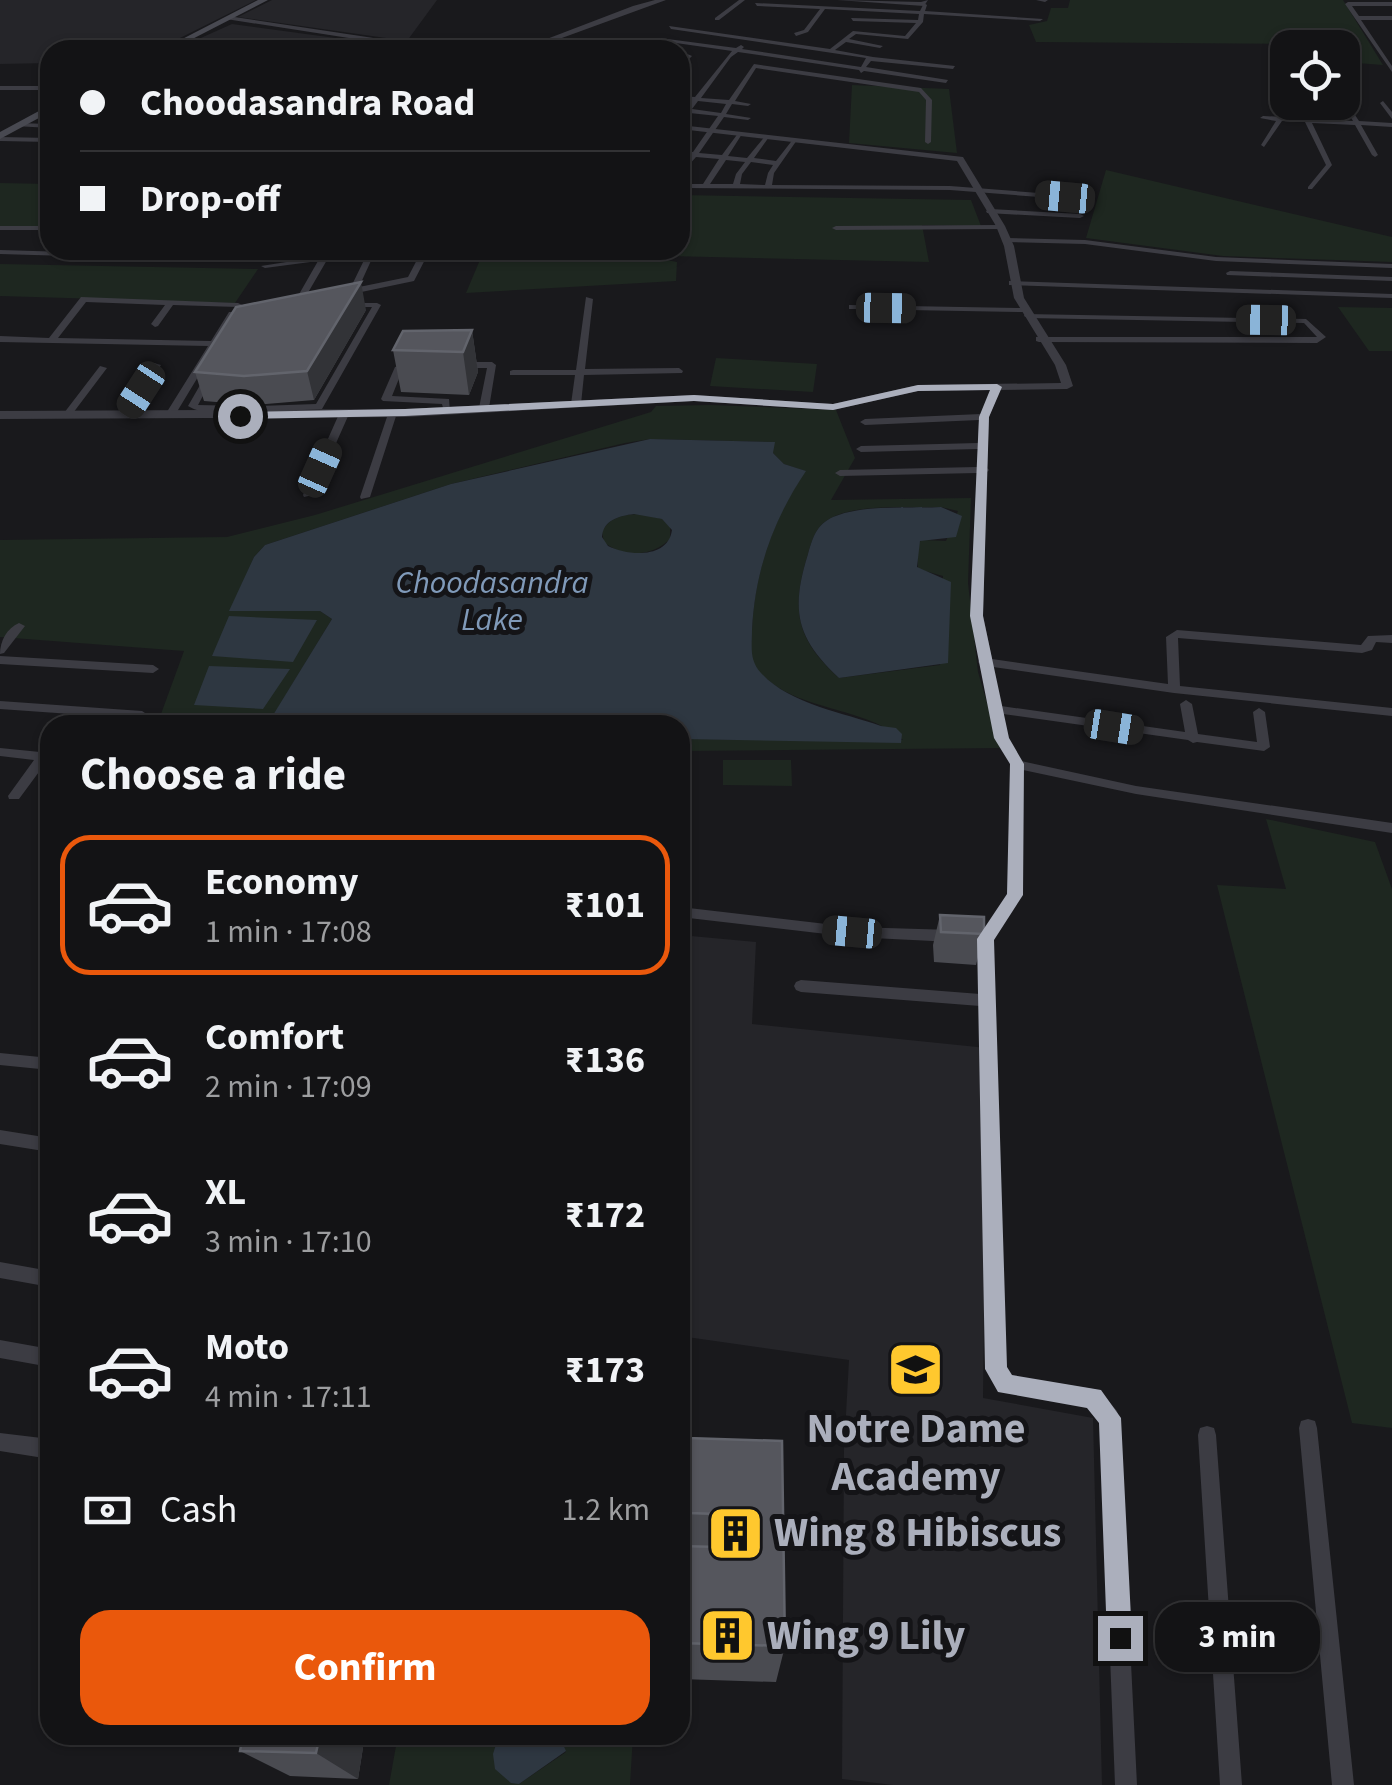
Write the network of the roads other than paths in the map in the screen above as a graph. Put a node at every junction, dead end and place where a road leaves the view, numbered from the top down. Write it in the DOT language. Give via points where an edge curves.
graph roads {
  1 [pos="264,0"];
  2 [pos="663,0"];
  3 [pos="742,0"];
  4 [pos="840,0"];
  5 [pos="1377,2"];
  6 [pos="852,3"];
  7 [pos="757,4"];
  8 [pos="1392,4"];
  9 [pos="924,5"];
  10 [pos="823,8"];
  11 [pos="1040,10"];
  12 [pos="228,18"];
  13 [pos="1358,18"];
  14 [pos="1392,18"];
  15 [pos="1040,19"];
  16 [pos="717,20"];
  17 [pos="852,20"];
  18 [pos="920,22"];
  19 [pos="887,27"];
  20 [pos="796,34"];
  21 [pos="880,35"];
  22 [pos="754,38"];
  23 [pos="185,40"];
  24 [pos="374,40"];
  25 [pos="550,40"];
  26 [pos="669,40"];
  27 [pos="845,40"];
  28 [pos="690,43"];
  29 [pos="880,46"];
  30 [pos="832,49"];
  31 [pos="738,50"];
  32 [pos="1380,52"];
  33 [pos="1392,53"];
  34 [pos="871,59"];
  35 [pos="862,68"];
  36 [pos="953,68"];
  37 [pos="1392,70"];
  38 [pos="854,80"];
  39 [pos="946,81"];
  40 [pos="0,88"];
  41 [pos="40,88"];
  42 [pos="690,99"];
  43 [pos="696,100"];
  44 [pos="1383,102"];
  45 [pos="727,103"];
  46 [pos="748,104"];
  47 [pos="690,105"];
  48 [pos="690,111"];
  49 [pos="40,113"];
  50 [pos="719,115"];
  51 [pos="748,118"];
  52 [pos="1263,118"];
  53 [pos="1270,118"];
  54 [pos="1279,120"];
  55 [pos="1307,120"];
  56 [pos="1356,120"];
  57 [pos="1392,121"];
  58 [pos="1358,123"];
  59 [pos="17,125"];
  60 [pos="40,126"];
  61 [pos="690,130"];
  62 [pos="714,130"];
  63 [pos="738,134"];
  64 [pos="0,137"];
  65 [pos="766,137"];
  66 [pos="40,139"];
  67 [pos="794,140"];
  68 [pos="928,142"];
  69 [pos="1264,145"];
  70 [pos="690,154"];
  71 [pos="696,155"];
  72 [pos="1375,155"];
  73 [pos="724,158"];
  74 [pos="749,160"];
  75 [pos="690,162"];
  76 [pos="778,162"];
  77 [pos="690,186"];
  78 [pos="705,186"];
  79 [pos="736,187"];
  80 [pos="768,188"];
  81 [pos="1310,188"];
  82 [pos="800,189"];
  83 [pos="980,190"];
  84 [pos="1091,199"];
  85 [pos="795,205"];
  86 [pos="990,211"];
  87 [pos="1080,216"];
  88 [pos="998,226"];
  89 [pos="0,228"];
  90 [pos="40,228"];
  91 [pos="836,228"];
  92 [pos="1006,240"];
  93 [pos="40,246"];
  94 [pos="0,248"];
  95 [pos="40,250"];
  96 [pos="309,260"];
  97 [pos="323,260"];
  98 [pos="367,260"];
  99 [pos="421,260"];
  100 [pos="265,266"];
  101 [pos="1392,266"];
  102 [pos="1230,273"];
  103 [pos="1307,276"];
  104 [pos="1392,279"];
  105 [pos="1012,283"];
  106 [pos="353,292"];
  107 [pos="1310,294"];
  108 [pos="335,296"];
  109 [pos="1392,296"];
  110 [pos="589,298"];
  111 [pos="316,300"];
  112 [pos="170,303"];
  113 [pos="298,304"];
  114 [pos="280,306"];
  115 [pos="342,307"];
  116 [pos="852,307"];
  117 [pos="248,312"];
  118 [pos="1026,313"];
  119 [pos="232,314"];
  120 [pos="155,324"];
  121 [pos="234,334"];
  122 [pos="0,338"];
  123 [pos="1039,338"];
  124 [pos="52,340"];
  125 [pos="211,344"];
  126 [pos="226,348"];
  127 [pos="217,362"];
  128 [pos="425,364"];
  129 [pos="444,364"];
  130 [pos="157,365"];
  131 [pos="103,368"];
  132 [pos="679,371"];
  133 [pos="512,373"];
  134 [pos="580,373"];
  135 [pos="997,387"];
  136 [pos="576,404"];
  137 [pos="484,405"];
  138 [pos="446,406"];
  139 [pos="241,412"];
  140 [pos="258,412"];
  141 [pos="392,413"];
  142 [pos="344,414"];
  143 [pos="0,415"];
  144 [pos="67,415"];
  145 [pos="125,415"];
  146 [pos="170,415"];
  147 [pos="984,417"];
  148 [pos="865,422"];
  149 [pos="982,446"];
  150 [pos="861,449"];
  151 [pos="984,470"];
  152 [pos="840,473"];
  153 [pos="308,494"];
  154 [pos="365,497"];
  155 [pos="19,626"];
  156 [pos="1392,640"];
  157 [pos="0,650"];
  158 [pos="0,660"];
  159 [pos="984,662"];
  160 [pos="154,669"];
  161 [pos="1174,689"];
  162 [pos="1186,704"];
  163 [pos="0,705"];
  164 [pos="996,709"];
  165 [pos="1259,712"];
  166 [pos="1392,712"];
  167 [pos="129,715"];
  168 [pos="1193,739"];
  169 [pos="0,752"];
  170 [pos="40,756"];
  171 [pos="40,764"];
  172 [pos="1017,764"];
  173 [pos="14,796"];
  174 [pos="1392,828"];
  175 [pos="690,913"];
  176 [pos="986,939"];
  177 [pos="801,986"];
  178 [pos="989,1001"];
  179 [pos="0,1058"];
  180 [pos="40,1063"];
  181 [pos="0,1137"];
  182 [pos="40,1144"];
  183 [pos="0,1270"];
  184 [pos="40,1277"];
  185 [pos="0,1349"];
  186 [pos="40,1356"];
  187 [pos="1308,1428"];
  188 [pos="1207,1435"];
  189 [pos="0,1442"];
  190 [pos="40,1448"];
  191 [pos="1126,1785"];
  192 [pos="1231,1785"];
  193 [pos="1344,1785"];
  1 -- 12 [label="main road"];
  2 -- 25 [label="street"];
  3 -- 16 [label="street"];
  4 -- 6 [label="street"];
  5 -- 8 [label="street"];
  5 -- 13 [label="street" via="1348,4"];
  6 -- 9 [label="street"];
  6 -- 10 [label="street"];
  7 -- 10 [label="street"];
  9 -- 11 [label="street"];
  9 -- 15 [label="street"];
  9 -- 18 [label="street"];
  10 -- 20 [label="street"];
  12 -- 23 [label="main road"];
  12 -- 24 [label="street"];
  13 -- 14 [label="street"];
  13 -- 32 [label="street"];
  17 -- 18 [label="street"];
  18 -- 21 [label="street" via="906,38"];
  19 -- 21 [label="street"];
  21 -- 27 [label="street" via="855,32"];
  22 -- 26 [label="street" via="673,29 662,39"];
  22 -- 30 [label="street"];
  22 -- 31 [label="street"];
  27 -- 29 [label="street"];
  27 -- 30 [label="street"];
  28 -- 31 [label="street"];
  30 -- 34 [label="street"];
  31 -- 35 [label="street"];
  31 -- 43 [label="street"];
  32 -- 33 [label="street"];
  32 -- 37 [label="street"];
  34 -- 35 [label="street"];
  34 -- 36 [label="street"];
  35 -- 38 [label="street"];
  35 -- 39 [label="street"];
  38 -- 45 [label="street" via="754,66"];
  38 -- 68 [label="street" via="921,90 929,100"];
  40 -- 41 [label="street"];
  42 -- 43 [label="street"];
  43 -- 45 [label="street"];
  43 -- 47 [label="street"];
  44 -- 57 [label="street"];
  45 -- 46 [label="street"];
  45 -- 50 [label="street"];
  48 -- 50 [label="street"];
  49 -- 59 [label="main road"];
  50 -- 51 [label="street"];
  50 -- 62 [label="street"];
  52 -- 53 [label="street"];
  54 -- 69 [label="street"];
  55 -- 58 [label="street"];
  55 -- 81 [label="street" via="1329,165"];
  56 -- 58 [label="street"];
  57 -- 58 [label="street"];
  58 -- 72 [label="street"];
  59 -- 60 [label="street"];
  59 -- 64 [label="main road"];
  61 -- 62 [label="street"];
  62 -- 63 [label="street"];
  62 -- 71 [label="street"];
  63 -- 65 [label="street"];
  63 -- 73 [label="street"];
  64 -- 66 [label="street"];
  65 -- 67 [label="street"];
  65 -- 74 [label="street"];
  67 -- 76 [label="street"];
  67 -- 83 [label="street" via="954,156"];
  70 -- 71 [label="street"];
  71 -- 73 [label="street"];
  71 -- 75 [label="street"];
  73 -- 74 [label="street"];
  73 -- 78 [label="street"];
  74 -- 76 [label="street"];
  74 -- 79 [label="street"];
  76 -- 80 [label="street"];
  77 -- 78 [label="street"];
  78 -- 79 [label="street"];
  79 -- 80 [label="street"];
  80 -- 82 [label="street"];
  82 -- 83 [label="street"];
  82 -- 85 [label="street"];
  83 -- 84 [label="street"];
  83 -- 86 [label="street"];
  86 -- 87 [label="street"];
  86 -- 88 [label="street"];
  88 -- 91 [label="street"];
  88 -- 92 [label="street"];
  89 -- 90 [label="street"];
  92 -- 101 [label="street"];
  92 -- 105 [label="street"];
  93 -- 94 [label="street"];
  94 -- 95 [label="street"];
  96 -- 100 [label="street"];
  97 -- 113 [label="street"];
  98 -- 106 [label="street"];
  99 -- 106 [label="street" via="411,279"];
  102 -- 103 [label="street"];
  103 -- 104 [label="street"];
  103 -- 107 [label="street"];
  105 -- 107 [label="street"];
  105 -- 118 [label="street"];
  106 -- 108 [label="street"];
  107 -- 109 [label="street"];
  110 -- 134 [label="street"];
  111 -- 113 [label="street"];
  112 -- 119 [label="street" via="238,306"];
  112 -- 120 [label="street"];
  112 -- 124 [label="street" via="84,300"];
  113 -- 114 [label="street"];
  115 -- 140 [label="street" via="377,305 320,407"];
  116 -- 118 [label="street"];
  117 -- 119 [label="street"];
  118 -- 123 [label="street"];
  118 -- 123 [label="street" via="1306,320 1322,337"];
  119 -- 125 [label="street"];
  121 -- 126 [label="street"];
  122 -- 124 [label="street"];
  123 -- 135 [label="street" via="1062,365 1067,386"];
  124 -- 125 [label="street"];
  125 -- 146 [label="street"];
  127 -- 139 [label="street" via="192,406"];
  128 -- 138 [label="street" via="400,366 386,399"];
  129 -- 137 [label="street" via="492,365"];
  130 -- 145 [label="street"];
  131 -- 144 [label="street"];
  132 -- 134 [label="street"];
  133 -- 134 [label="street"];
  134 -- 136 [label="street"];
  135 -- 136 [label="street" via="918,388 833,407 694,398"];
  135 -- 147 [label="street"];
  136 -- 137 [label="street"];
  137 -- 138 [label="street"];
  138 -- 141 [label="street"];
  139 -- 140 [label="street"];
  139 -- 146 [label="street"];
  140 -- 142 [label="street"];
  141 -- 142 [label="street"];
  141 -- 154 [label="street"];
  142 -- 153 [label="street"];
  143 -- 144 [label="street"];
  144 -- 145 [label="street"];
  145 -- 146 [label="street"];
  147 -- 148 [label="street"];
  147 -- 149 [label="street"];
  149 -- 150 [label="street"];
  149 -- 151 [label="street"];
  151 -- 152 [label="street"];
  151 -- 159 [label="street" via="977,616"];
  155 -- 157 [label="street"];
  156 -- 161 [label="street" via="1372,638 1362,649 1177,634"];
  158 -- 160 [label="street"];
  159 -- 161 [label="street"];
  159 -- 164 [label="street"];
  161 -- 166 [label="street"];
  162 -- 168 [label="street"];
  163 -- 167 [label="street"];
  164 -- 168 [label="street"];
  164 -- 172 [label="street"];
  165 -- 168 [label="street" via="1264,747"];
  169 -- 170 [label="street"];
  171 -- 173 [label="street"];
  172 -- 174 [label="street" via="1136,790"];
  172 -- 176 [label="street" via="1015,895"];
  175 -- 176 [label="street"];
  176 -- 178 [label="street"];
  177 -- 178 [label="street"];
  178 -- 191 [label="street" via="996,1369 1006,1384 1093,1398 1110,1418"];
  179 -- 180 [label="street"];
  181 -- 182 [label="street"];
  183 -- 184 [label="street"];
  185 -- 186 [label="street"];
  187 -- 193 [label="street"];
  188 -- 192 [label="street"];
  189 -- 190 [label="street"];
}
